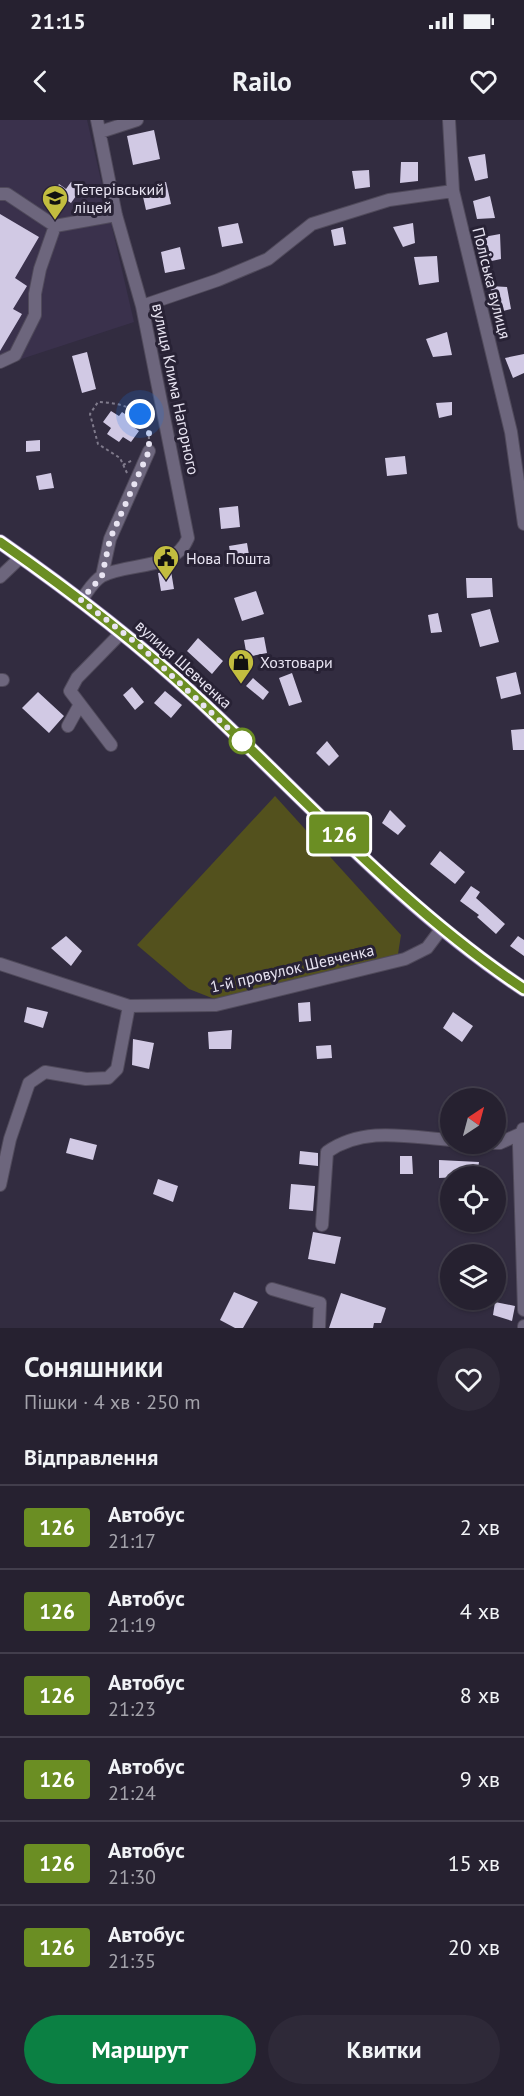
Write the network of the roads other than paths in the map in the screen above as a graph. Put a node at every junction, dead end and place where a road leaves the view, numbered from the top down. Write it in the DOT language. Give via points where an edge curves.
graph roads {
  1 [pos="137,120"];
  2 [pos="449,120"];
  3 [pos="98,126"];
  4 [pos="453,192"];
  5 [pos="0,194"];
  6 [pos="116,214"];
  7 [pos="55,226"];
  8 [pos="142,306"];
  9 [pos="0,362"];
  10 [pos="149,451"];
  11 [pos="524,524"];
  12 [pos="0,543"];
  13 [pos="21,557"];
  14 [pos="102,576"];
  15 [pos="0,577"];
  16 [pos="81,600"];
  17 [pos="122,632"];
  18 [pos="79,706"];
  19 [pos="68,726"];
  20 [pos="111,745"];
  21 [pos="442,928"];
  22 [pos="0,964"];
  23 [pos="524,989"];
  24 [pos="129,1006"];
  25 [pos="523,1130"];
  26 [pos="440,1139"];
  27 [pos="506,1140"];
  28 [pos="0,1185"];
  29 [pos="322,1225"];
  30 [pos="272,1289"];
  31 [pos="524,1310"];
  32 [pos="319,1328"];
  1 -- 3 [label="street"];
  2 -- 4 [label="street, Поліська вулиця"];
  3 -- 6 [label="street, вулиця Клима Нагорного"];
  4 -- 8 [label="street" via="389,200 312,224 268,259"];
  4 -- 11 [label="street, Поліська вулиця" via="511,432"];
  5 -- 7 [label="street" via="7,194"];
  6 -- 7 [label="street"];
  6 -- 8 [label="street, вулиця Клима Нагорного"];
  7 -- 9 [label="street" via="34,294 35,315 15,355"];
  8 -- 14 [label="street, вулиця Клима Нагорного" via="188,538 183,550 172,557"];
  10 -- 14 [label="street" via="110,539"];
  12 -- 13 [label="main road, вулиця Шевченка"];
  13 -- 15 [label="street"];
  13 -- 16 [label="main road, вулиця Шевченка"];
  14 -- 16 [label="street"];
  16 -- 17 [label="main road, вулиця Шевченка"];
  17 -- 18 [label="street" via="77,678 70,691"];
  17 -- 21 [label="main road, вулиця Шевченка"];
  18 -- 19 [label="street"];
  18 -- 20 [label="street"];
  21 -- 23 [label="main road, вулиця Шевченка"];
  21 -- 24 [label="street, 1-й провулок Шевченка" via="427,948 405,959 216,1005"];
  22 -- 24 [label="street, 1-й провулок Шевченка"];
  24 -- 28 [label="street" via="117,1069 108,1078 86,1079 45,1072 28,1083"];
  25 -- 27 [label="street"];
  25 -- 31 [label="street" via="519,1145"];
  26 -- 29 [label="street" via="374,1134 342,1142 327,1152"];
  30 -- 32 [label="street" via="320,1304"];
}
